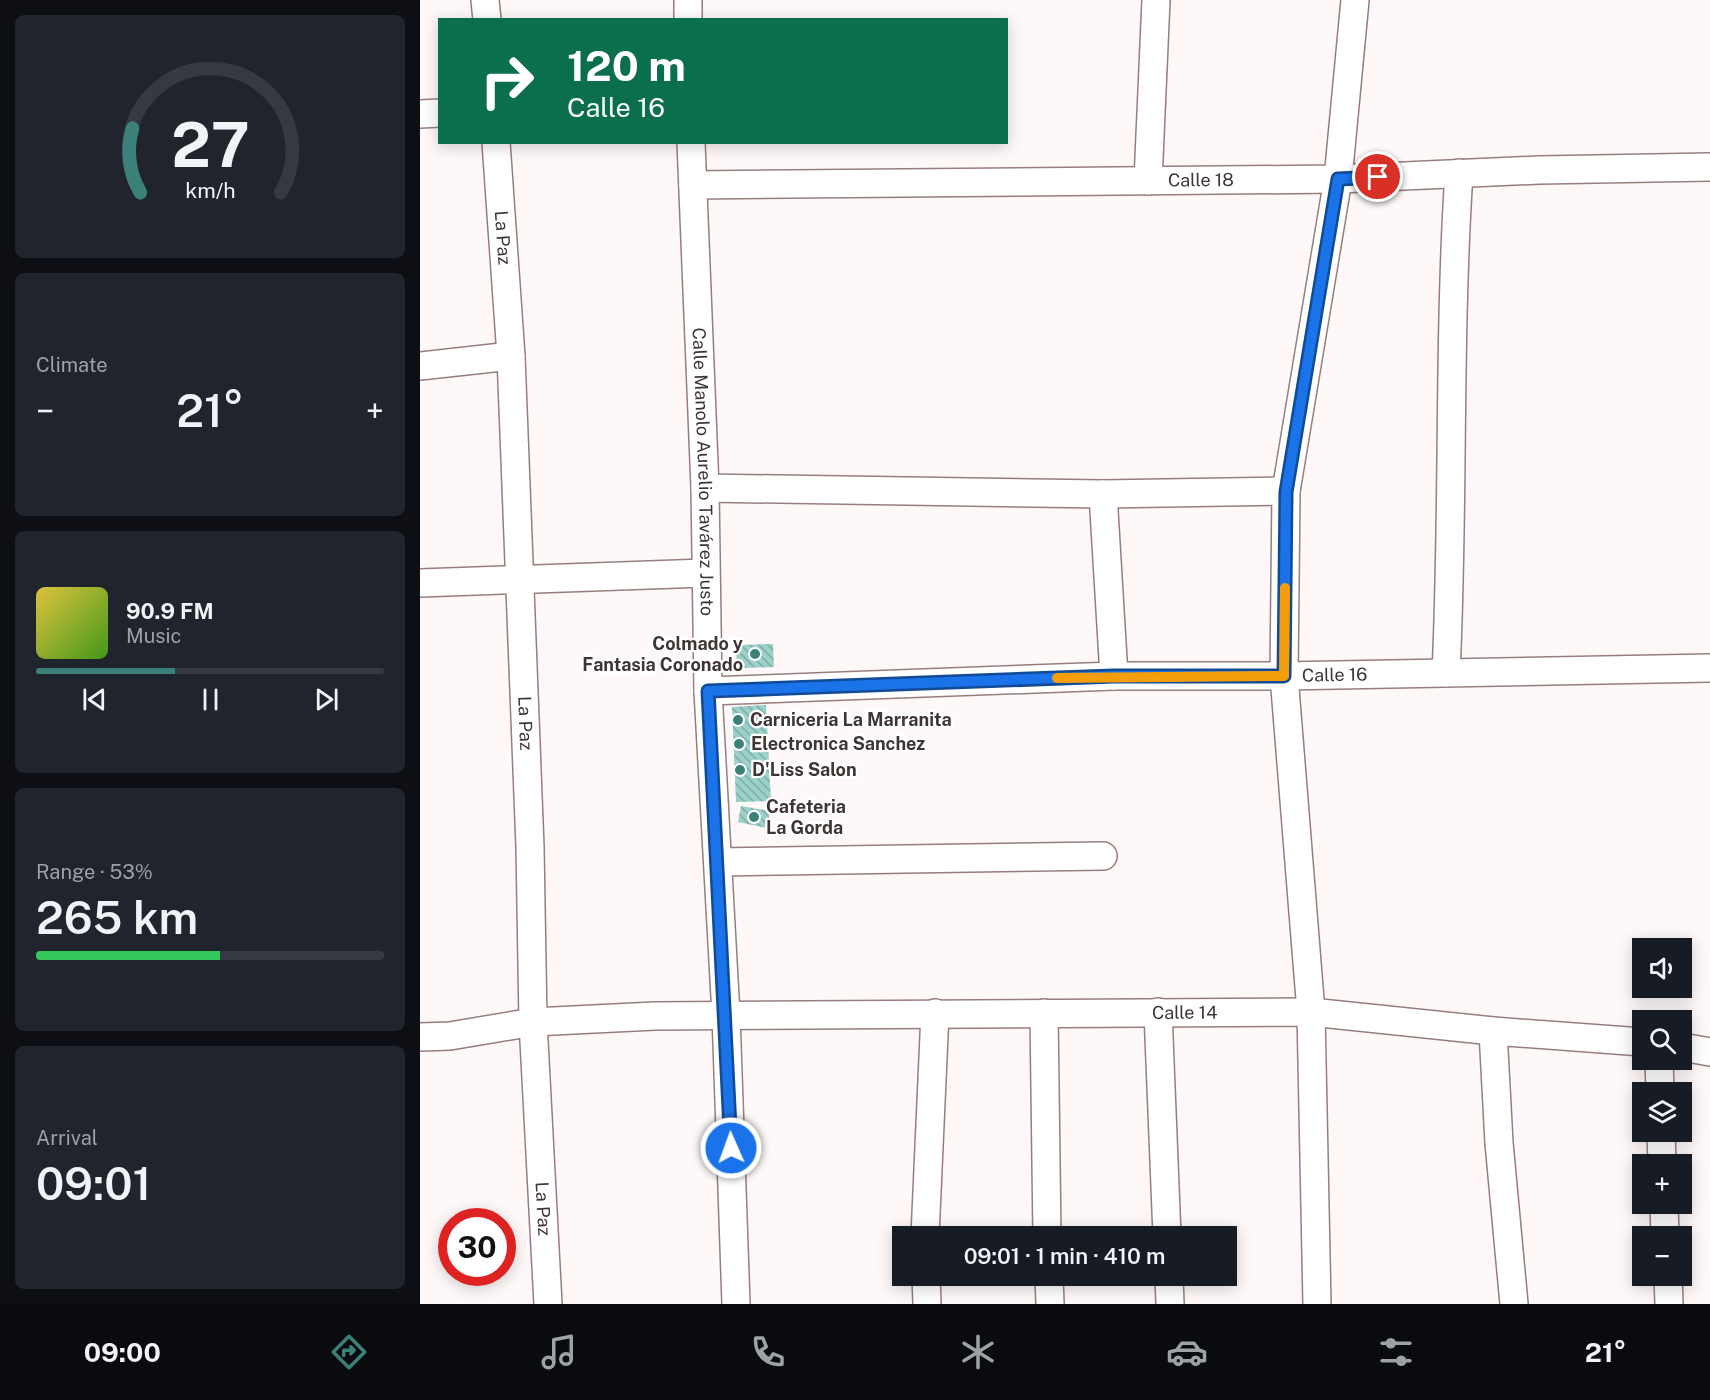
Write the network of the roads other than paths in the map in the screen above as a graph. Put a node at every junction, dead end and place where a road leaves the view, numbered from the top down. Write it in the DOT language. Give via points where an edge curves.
graph roads {
  1 [pos="485,0"];
  2 [pos="688,0"];
  3 [pos="1156,0"];
  4 [pos="1355,0"];
  5 [pos="487,18"];
  6 [pos="688,18"];
  7 [pos="438,113"];
  8 [pos="420,114"];
  9 [pos="496,144"];
  10 [pos="687,146"];
  11 [pos="1710,167"];
  12 [pos="1459,173"];
  13 [pos="1338,179"];
  14 [pos="1148,181"];
  15 [pos="693,185"];
  16 [pos="511,356"];
  17 [pos="420,366"];
  18 [pos="705,488"];
  19 [pos="1286,492"];
  20 [pos="1103,494"];
  21 [pos="705,573"];
  22 [pos="518,578"];
  23 [pos="420,583"];
  24 [pos="1710,668"];
  25 [pos="1446,673"];
  26 [pos="1114,676"];
  27 [pos="1284,676"];
  28 [pos="708,691"];
  29 [pos="1103,856"];
  30 [pos="718,862"];
  31 [pos="1158,1012"];
  32 [pos="1311,1012"];
  33 [pos="935,1013"];
  34 [pos="1044,1013"];
  35 [pos="726,1015"];
  36 [pos="533,1022"];
  37 [pos="1493,1031"];
  38 [pos="420,1037"];
  39 [pos="1632,1041"];
  40 [pos="1692,1049"];
  41 [pos="1710,1052"];
  42 [pos="925,1226"];
  43 [pos="1047,1226"];
  44 [pos="1167,1226"];
  45 [pos="926,1286"];
  46 [pos="1049,1286"];
  47 [pos="1169,1286"];
  48 [pos="1669,1286"];
  49 [pos="548,1304"];
  50 [pos="736,1304"];
  51 [pos="927,1304"];
  52 [pos="1050,1304"];
  53 [pos="1170,1304"];
  54 [pos="1317,1304"];
  55 [pos="1514,1304"];
  56 [pos="1670,1304"];
  1 -- 5 [label="street"];
  2 -- 6 [label="street"];
  3 -- 14 [label="street"];
  4 -- 13 [label="street"];
  7 -- 8 [label="street"];
  9 -- 16 [label="street, La Paz"];
  10 -- 15 [label="street, Calle Manolo Aurelio Tavárez Justo"];
  11 -- 12 [label="street, Calle 18"];
  12 -- 13 [label="street, Calle 18"];
  12 -- 25 [label="street"];
  13 -- 14 [label="street, Calle 18"];
  13 -- 19 [label="street"];
  14 -- 15 [label="street, Calle 18"];
  15 -- 18 [label="street, Calle Manolo Aurelio Tavárez Justo"];
  16 -- 17 [label="street"];
  16 -- 22 [label="street, La Paz"];
  18 -- 20 [label="street"];
  18 -- 21 [label="street, Calle Manolo Aurelio Tavárez Justo"];
  19 -- 20 [label="street"];
  19 -- 27 [label="street"];
  20 -- 26 [label="street"];
  21 -- 22 [label="street"];
  21 -- 28 [label="street, Calle Manolo Aurelio Tavárez Justo"];
  22 -- 23 [label="street"];
  22 -- 36 [label="street, La Paz"];
  24 -- 25 [label="street, Calle 16"];
  25 -- 27 [label="street, Calle 16"];
  26 -- 27 [label="street, Calle 16"];
  26 -- 28 [label="street, Calle 16"];
  27 -- 32 [label="street"];
  28 -- 30 [label="street, Calle Manolo Aurelio Tavárez Justo"];
  29 -- 30 [label="street"];
  30 -- 35 [label="street, Calle Manolo Aurelio Tavárez Justo"];
  31 -- 32 [label="street, Calle 14"];
  31 -- 34 [label="street, Calle 14"];
  31 -- 44 [label="street"];
  32 -- 37 [label="street, Calle 14"];
  32 -- 54 [label="street"];
  33 -- 34 [label="street, Calle 14"];
  33 -- 35 [label="street, Calle 14"];
  33 -- 42 [label="street"];
  34 -- 43 [label="street"];
  35 -- 36 [label="street, Calle 14"];
  35 -- 50 [label="street, Calle Manolo Aurelio Tavárez Justo"];
  36 -- 38 [label="street, Calle 14"];
  36 -- 49 [label="street, La Paz"];
  37 -- 39 [label="street, Calle 14"];
  37 -- 55 [label="street"];
  40 -- 41 [label="street"];
  45 -- 51 [label="street"];
  46 -- 52 [label="street"];
  47 -- 53 [label="street"];
  48 -- 56 [label="street"];
}
